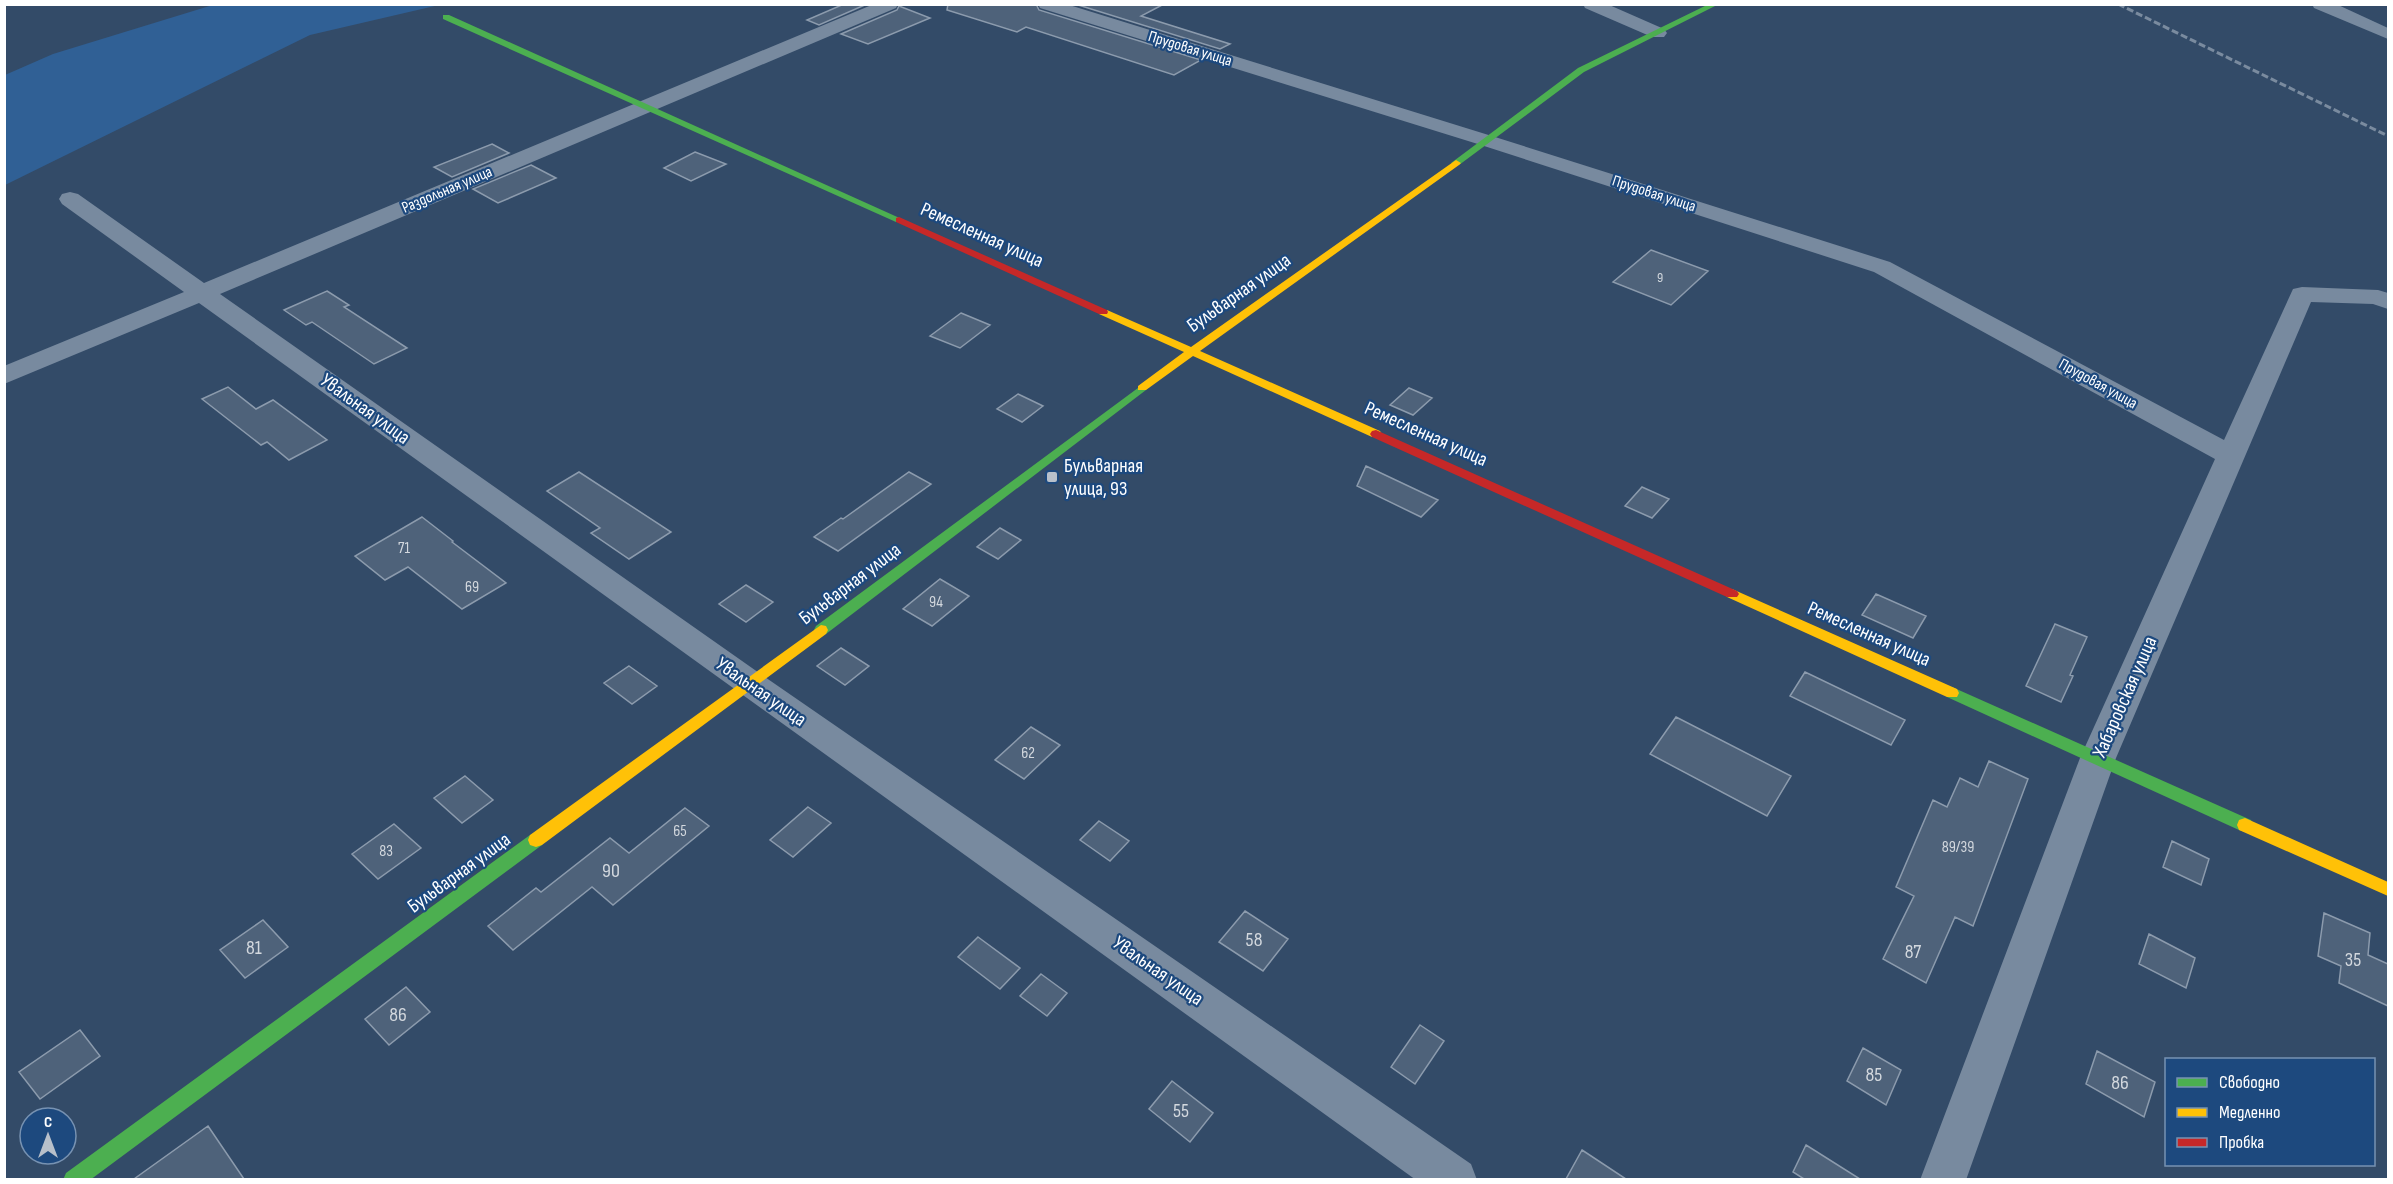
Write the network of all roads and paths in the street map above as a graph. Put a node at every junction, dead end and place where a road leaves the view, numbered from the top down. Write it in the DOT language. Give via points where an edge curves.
graph roads {
  1 [pos="890,4"];
  2 [pos="1046,4"];
  3 [pos="1591,4"];
  4 [pos="1716,4"];
  5 [pos="2320,4"];
  6 [pos="446,17"];
  7 [pos="1658,33"];
  8 [pos="2388,33"];
  9 [pos="645,106"];
  10 [pos="1488,141"];
  11 [pos="70,199"];
  12 [pos="202,293"];
  13 [pos="2383,300"];
  14 [pos="1192,350"];
  15 [pos="4,376"];
  16 [pos="2231,456"];
  17 [pos="750,684"];
  18 [pos="2098,758"];
  19 [pos="2388,889"];
  20 [pos="73,1179"];
  21 [pos="1455,1179"];
  22 [pos="1943,1179"];
  1 -- 9 [label="street, Раздольная улица"];
  2 -- 10 [label="street, Прудовая улица"];
  3 -- 7 [label="street"];
  4 -- 7 [label="street, Бульварная улица"];
  5 -- 8 [label="street"];
  6 -- 9 [label="street, Ремесленная улица"];
  7 -- 10 [label="street, Бульварная улица" via="1581,70"];
  9 -- 12 [label="street, Раздольная улица"];
  9 -- 14 [label="street, Ремесленная улица"];
  10 -- 14 [label="street, Бульварная улица"];
  10 -- 16 [label="street, Прудовая улица" via="1882,267"];
  11 -- 12 [label="street, Увальная улица"];
  12 -- 15 [label="street, Раздольная улица"];
  12 -- 17 [label="street, Увальная улица"];
  13 -- 16 [label="street, Хабаровская улица" via="2302,294"];
  14 -- 17 [label="street, Бульварная улица"];
  14 -- 18 [label="street, Ремесленная улица"];
  16 -- 18 [label="street, Хабаровская улица"];
  17 -- 20 [label="street, Бульварная улица"];
  17 -- 21 [label="street, Увальная улица"];
  18 -- 19 [label="street, Ремесленная улица"];
  18 -- 22 [label="street, Хабаровская улица"];
}
